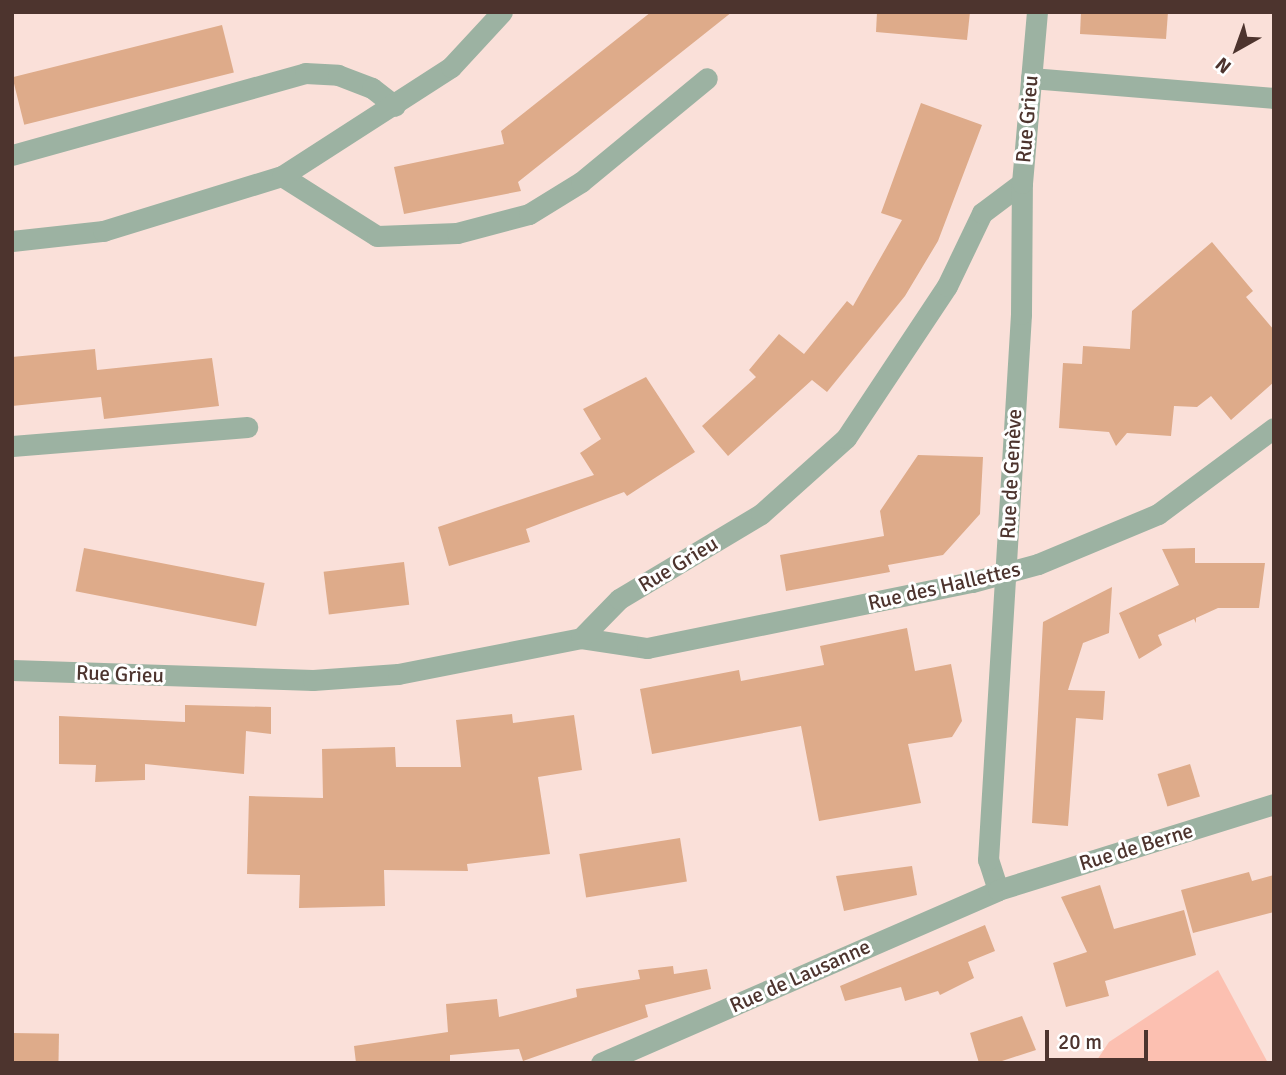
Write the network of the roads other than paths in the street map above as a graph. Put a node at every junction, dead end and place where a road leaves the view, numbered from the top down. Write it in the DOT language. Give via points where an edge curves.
graph roads {
  1 [pos="502,12"];
  2 [pos="1037,12"];
  3 [pos="708,78"];
  4 [pos="1031,78"];
  5 [pos="1274,97"];
  6 [pos="395,106"];
  7 [pos="12,155"];
  8 [pos="282,176"];
  9 [pos="1022,183"];
  10 [pos="12,241"];
  11 [pos="247,427"];
  12 [pos="1274,428"];
  13 [pos="12,446"];
  14 [pos="1005,573"];
  15 [pos="581,638"];
  16 [pos="12,670"];
  17 [pos="1274,804"];
  18 [pos="998,890"];
  19 [pos="601,1063"];
  1 -- 6 [label="street" via="451,66"];
  2 -- 4 [label="street, Rue Grieu"];
  3 -- 8 [label="street" via="581,182 529,214 457,233 377,236"];
  4 -- 5 [label="street"];
  4 -- 9 [label="street, Rue Grieu"];
  6 -- 7 [label="street" via="372,88 338,75 305,73"];
  6 -- 8 [label="street"];
  8 -- 10 [label="street" via="103,231"];
  9 -- 14 [label="street, Rue de Genève" via="1021,314"];
  9 -- 15 [label="street, Rue Grieu" via="982,213 947,286 846,438 761,514 619,599"];
  11 -- 13 [label="street"];
  12 -- 14 [label="street, Rue des Hallettes" via="1158,514"];
  14 -- 15 [label="street, Rue des Hallettes" via="648,648"];
  14 -- 18 [label="street, Rue de Genève" via="988,860"];
  15 -- 16 [label="street, Rue Grieu" via="398,674 313,680"];
  17 -- 18 [label="street, Rue de Berne"];
  18 -- 19 [label="street, Rue de Lausanne"];
}
